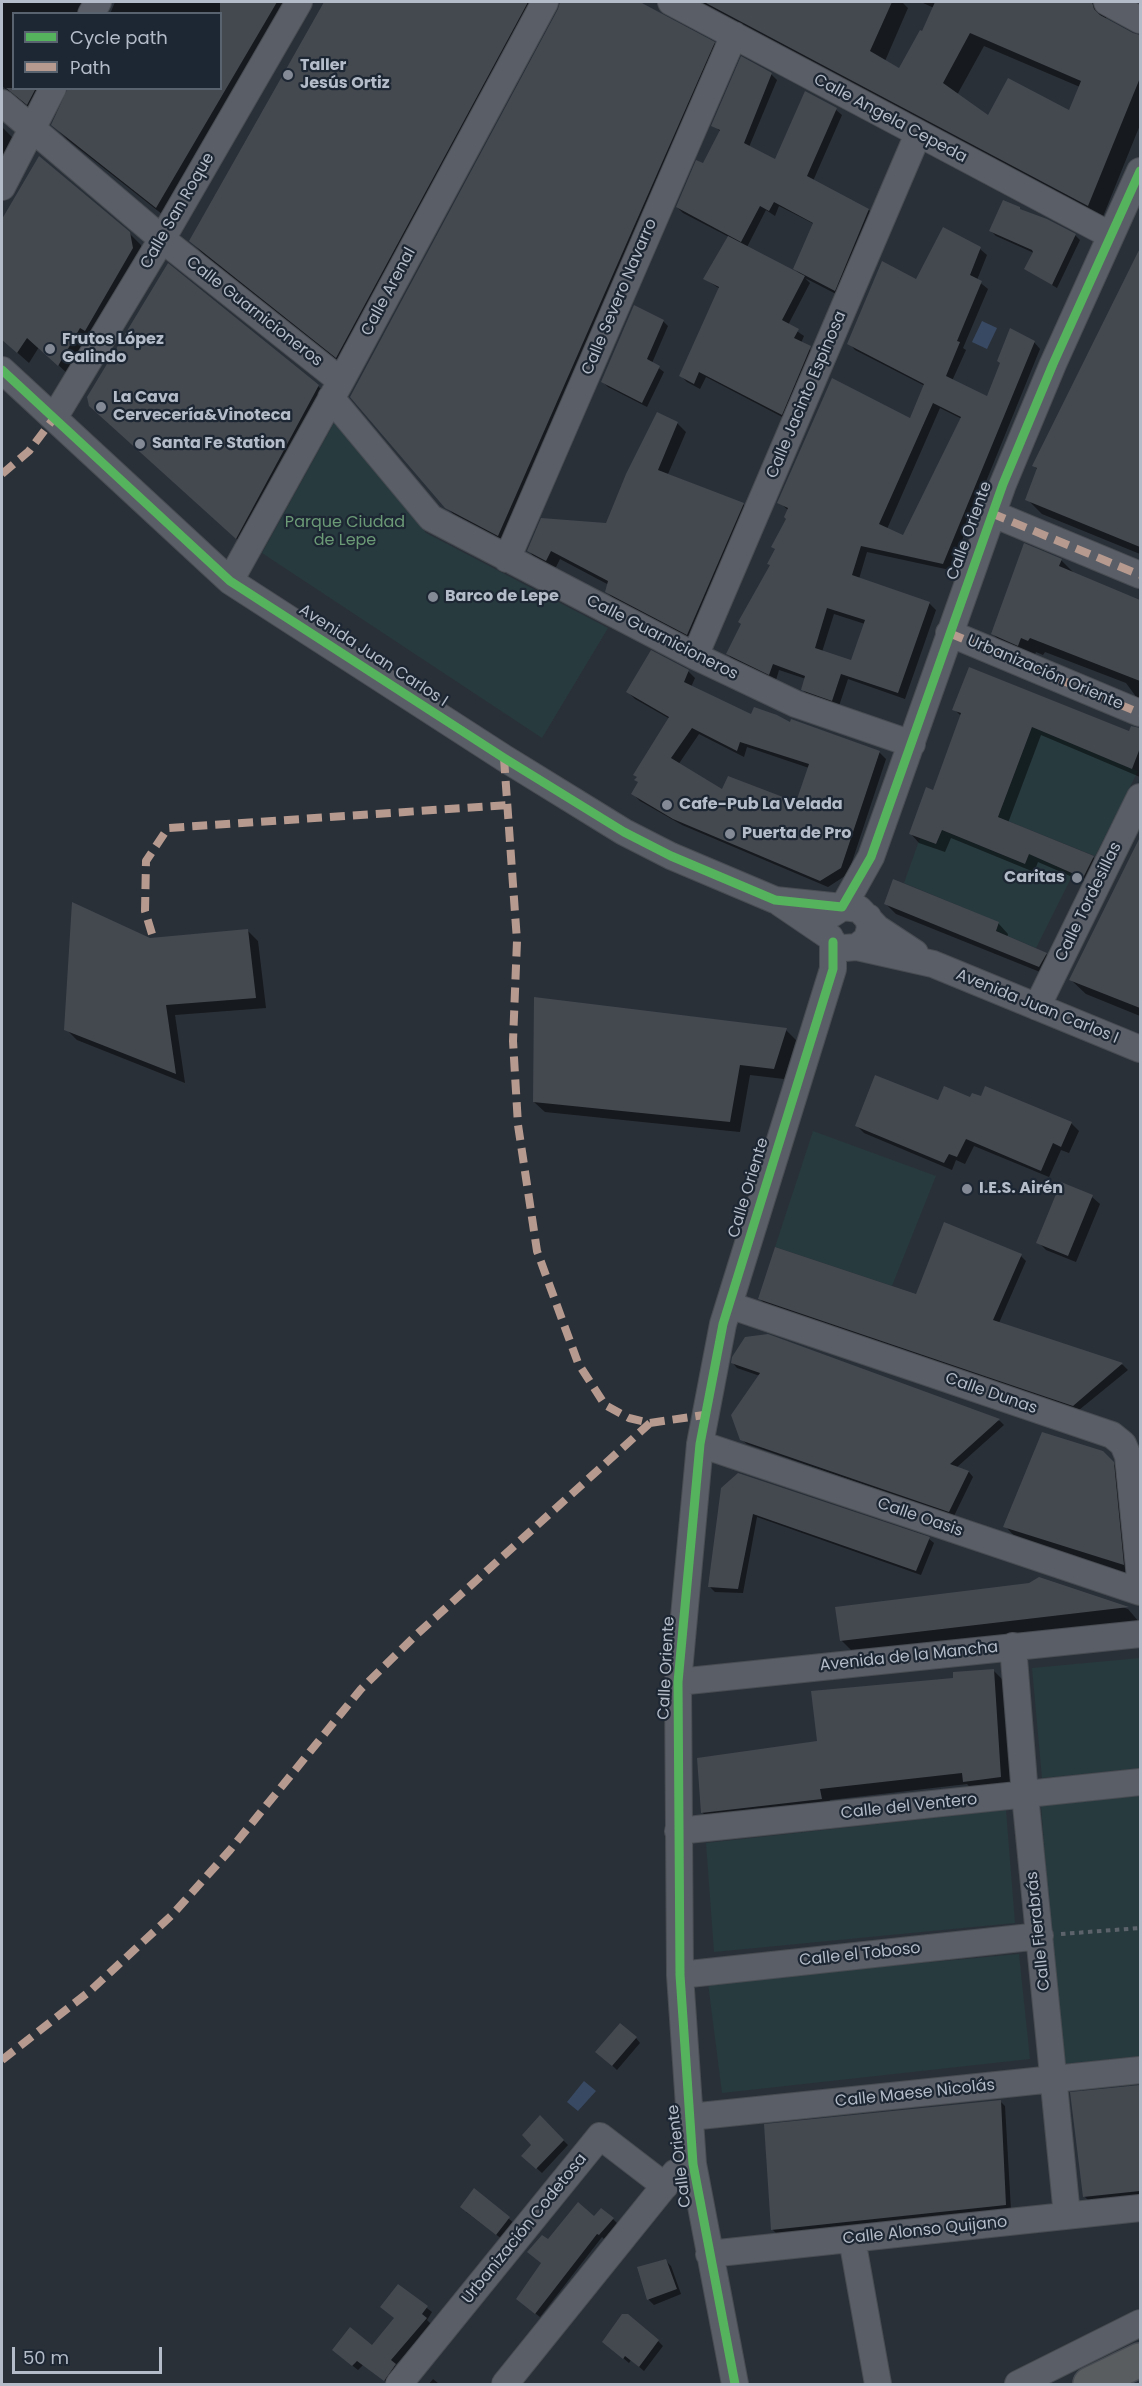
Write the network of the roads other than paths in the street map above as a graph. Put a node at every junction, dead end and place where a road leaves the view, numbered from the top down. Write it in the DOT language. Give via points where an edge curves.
graph roads {
  1 [pos="299,2"];
  2 [pos="546,2"];
  3 [pos="671,2"];
  4 [pos="1107,2"];
  5 [pos="1140,20"];
  6 [pos="734,35"];
  7 [pos="52,90"];
  8 [pos="2,104"];
  9 [pos="33,129"];
  10 [pos="918,134"];
  11 [pos="1140,171"];
  12 [pos="2,187"];
  13 [pos="1110,235"];
  14 [pos="162,239"];
  15 [pos="2,370"];
  16 [pos="336,390"];
  17 [pos="54,418"];
  18 [pos="991,513"];
  19 [pos="507,559"];
  20 [pos="1140,575"];
  21 [pos="230,581"];
  22 [pos="949,633"];
  23 [pos="695,656"];
  24 [pos="1140,713"];
  25 [pos="912,744"];
  26 [pos="1140,797"];
  27 [pos="775,900"];
  28 [pos="855,912"];
  29 [pos="844,943"];
  30 [pos="933,964"];
  31 [pos="1037,1007"];
  32 [pos="1140,1049"];
  33 [pos="729,1305"];
  34 [pos="700,1444"];
  35 [pos="1140,1578"];
  36 [pos="1140,1592"];
  37 [pos="1140,1634"];
  38 [pos="1013,1646"];
  39 [pos="678,1682"];
  40 [pos="1140,1782"];
  41 [pos="1025,1795"];
  42 [pos="678,1831"];
  43 [pos="1040,1936"];
  44 [pos="680,1975"];
  45 [pos="1140,2070"];
  46 [pos="1054,2080"];
  47 [pos="690,2117"];
  48 [pos="692,2152"];
  49 [pos="665,2186"];
  50 [pos="1140,2208"];
  51 [pos="1067,2215"];
  52 [pos="852,2239"];
  53 [pos="709,2254"];
  54 [pos="1140,2323"];
  55 [pos="1140,2360"];
  56 [pos="399,2385"];
  57 [pos="505,2385"];
  58 [pos="735,2385"];
  59 [pos="878,2385"];
  60 [pos="1018,2385"];
  61 [pos="1090,2385"];
  1 -- 14 [label="street, Calle San Roque"];
  2 -- 16 [label="street, Calle Arenal"];
  3 -- 6 [label="street, Calle Angela Cepeda"];
  4 -- 5 [label="street"];
  6 -- 10 [label="street, Calle Angela Cepeda"];
  6 -- 19 [label="street, Calle Severo Navarro"];
  7 -- 9 [label="street"];
  8 -- 9 [label="street, Calle Guarnicioneros"];
  9 -- 12 [label="street"];
  9 -- 14 [label="street, Calle Guarnicioneros"];
  10 -- 13 [label="street, Calle Angela Cepeda"];
  10 -- 23 [label="street, Calle Jacinto Espinosa"];
  11 -- 13 [label="street, Calle Oriente"];
  13 -- 18 [label="street, Calle Oriente"];
  14 -- 16 [label="street, Calle Guarnicioneros"];
  14 -- 17 [label="street, Calle San Roque"];
  15 -- 17 [label="street, Avenida Juan Carlos I"];
  16 -- 19 [label="street, Calle Guarnicioneros" via="431,518"];
  16 -- 21 [label="street, Calle Arenal"];
  17 -- 21 [label="street, Avenida Juan Carlos I"];
  18 -- 20 [label="street"];
  18 -- 22 [label="street, Calle Oriente"];
  19 -- 23 [label="street, Calle Guarnicioneros"];
  21 -- 27 [label="street, Avenida Juan Carlos I" via="624,832"];
  22 -- 24 [label="street, Urbanización Oriente"];
  22 -- 25 [label="street, Calle Oriente"];
  23 -- 25 [label="street, Calle Guarnicioneros" via="796,704"];
  25 -- 28 [label="street, Calle Oriente"];
  26 -- 31 [label="street, Calle Tordesillas"];
  27 -- 28 [label="street"];
  27 -- 29 [label="street"];
  28 -- 29 [label="street" via="869,934 863,944"];
  28 -- 29 [label="street, Calle Oriente" via="831,916 828,923"];
  28 -- 30 [label="street"];
  29 -- 30 [label="street"];
  29 -- 33 [label="street, Calle Oriente"];
  30 -- 31 [label="street, Avenida Juan Carlos I"];
  31 -- 32 [label="street, Avenida Juan Carlos I"];
  33 -- 34 [label="street, Calle Oriente"];
  33 -- 35 [label="street, Calle Dunas" via="1112,1435 1123,1444 1128,1456"];
  34 -- 36 [label="street, Calle Oasis"];
  34 -- 39 [label="street, Calle Oriente"];
  37 -- 38 [label="street, Avenida de la Mancha"];
  38 -- 39 [label="street, Avenida de la Mancha"];
  38 -- 41 [label="street, Calle Fierabrás"];
  39 -- 42 [label="street, Calle Oriente"];
  40 -- 41 [label="street, Calle del Ventero"];
  41 -- 42 [label="street, Calle del Ventero"];
  41 -- 43 [label="street, Calle Fierabrás"];
  42 -- 44 [label="street, Calle Oriente"];
  43 -- 44 [label="street, Calle el Toboso"];
  43 -- 46 [label="street, Calle Fierabrás"];
  44 -- 47 [label="street, Calle Oriente"];
  45 -- 46 [label="street, Calle Maese Nicolás"];
  46 -- 47 [label="street, Calle Maese Nicolás"];
  46 -- 51 [label="street, Calle Fierabrás"];
  47 -- 48 [label="street, Calle Oriente"];
  48 -- 49 [label="street"];
  48 -- 53 [label="street, Calle Oriente"];
  49 -- 56 [label="street, Urbanización Codetosa" via="600,2136"];
  49 -- 57 [label="street"];
  50 -- 51 [label="street, Calle Alonso Quijano"];
  51 -- 52 [label="street, Calle Alonso Quijano"];
  52 -- 53 [label="street, Calle Alonso Quijano"];
  52 -- 59 [label="street"];
  53 -- 58 [label="street, Calle Oriente"];
  54 -- 60 [label="street"];
  55 -- 61 [label="highway"];
}
